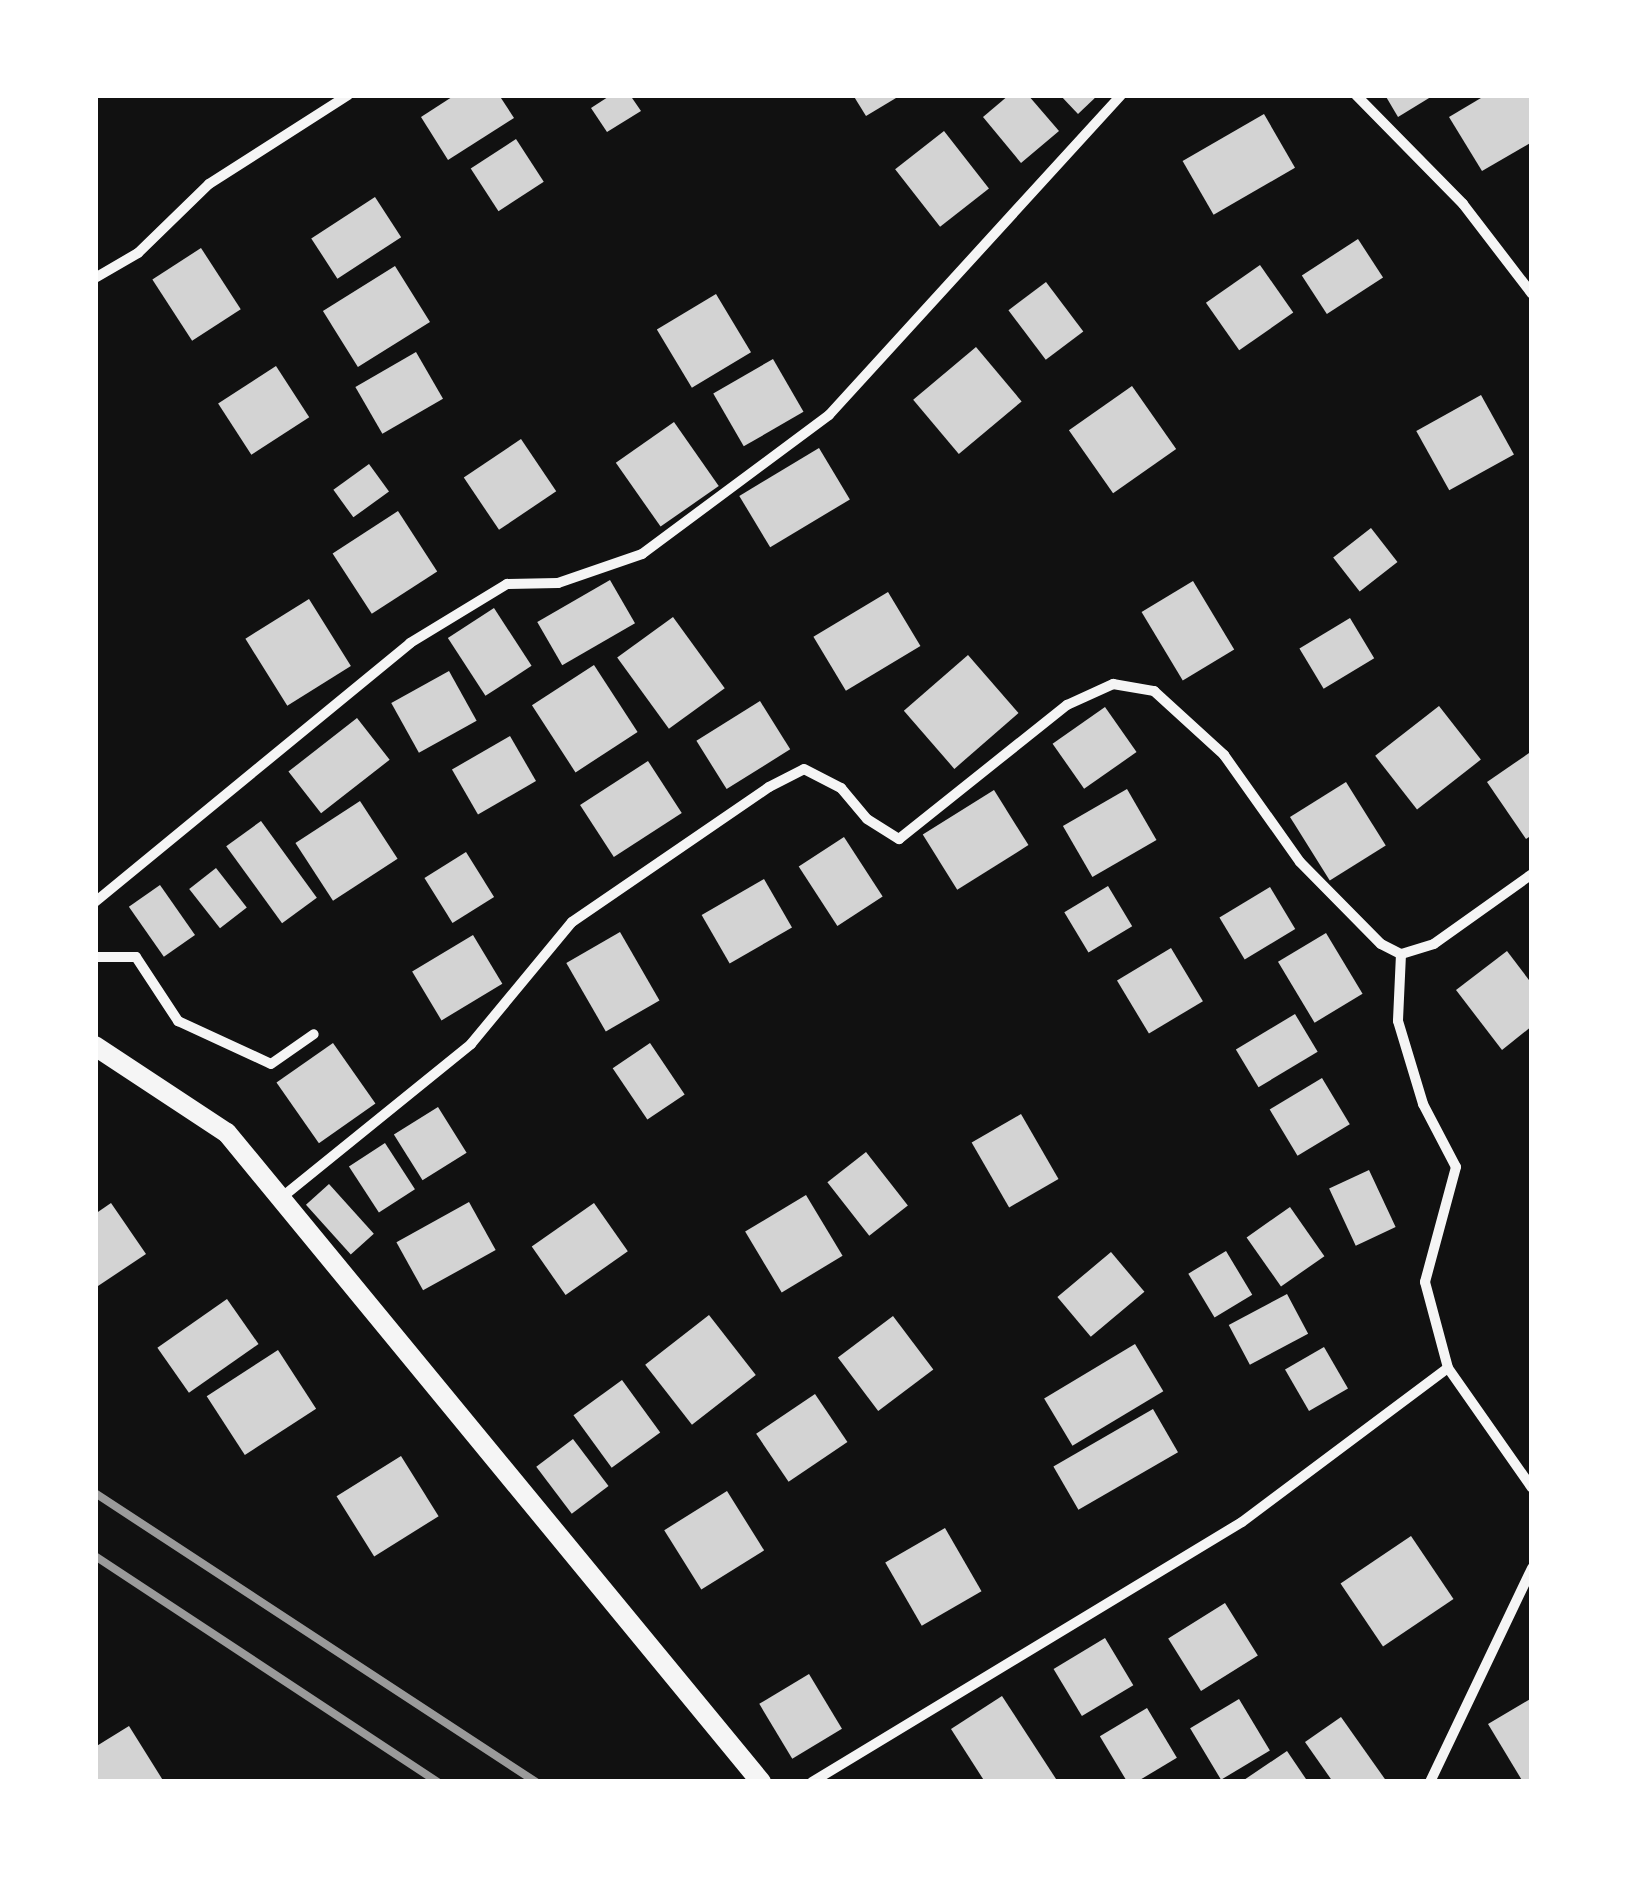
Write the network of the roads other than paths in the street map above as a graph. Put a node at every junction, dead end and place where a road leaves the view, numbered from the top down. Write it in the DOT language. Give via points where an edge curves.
graph roads {
  1 [pos="348,95"];
  2 [pos="1121,95"];
  3 [pos="1356,95"];
  4 [pos="95,278"];
  5 [pos="1532,294"];
  6 [pos="1532,874"];
  7 [pos="95,902"];
  8 [pos="1401,954"];
  9 [pos="95,957"];
  10 [pos="314,1034"];
  11 [pos="95,1046"];
  12 [pos="282,1198"];
  13 [pos="1448,1368"];
  14 [pos="1532,1488"];
  15 [pos="1532,1568"];
  16 [pos="761,1782"];
  17 [pos="812,1782"];
  18 [pos="1430,1782"];
  1 -- 4 [label="street" via="209,184 138,252"];
  2 -- 7 [label="street" via="829,415 642,554 558,583 508,584 410,643"];
  3 -- 5 [label="street" via="1463,204"];
  6 -- 8 [label="street" via="1434,944"];
  8 -- 12 [label="street" via="1381,944 1300,862 1224,754 1154,690 1113,684 1066,706 899,839 866,818 840,788 804,769 769,787 572,922 472,1044"];
  8 -- 13 [label="street" via="1398,1021 1423,1104 1456,1167 1425,1282"];
  9 -- 10 [label="street" via="136,958 178,1021 271,1064"];
  11 -- 12 [label="main road" via="227,1134"];
  12 -- 16 [label="main road"];
  13 -- 14 [label="street"];
  13 -- 17 [label="street" via="1242,1522"];
  15 -- 18 [label="street"];
}
